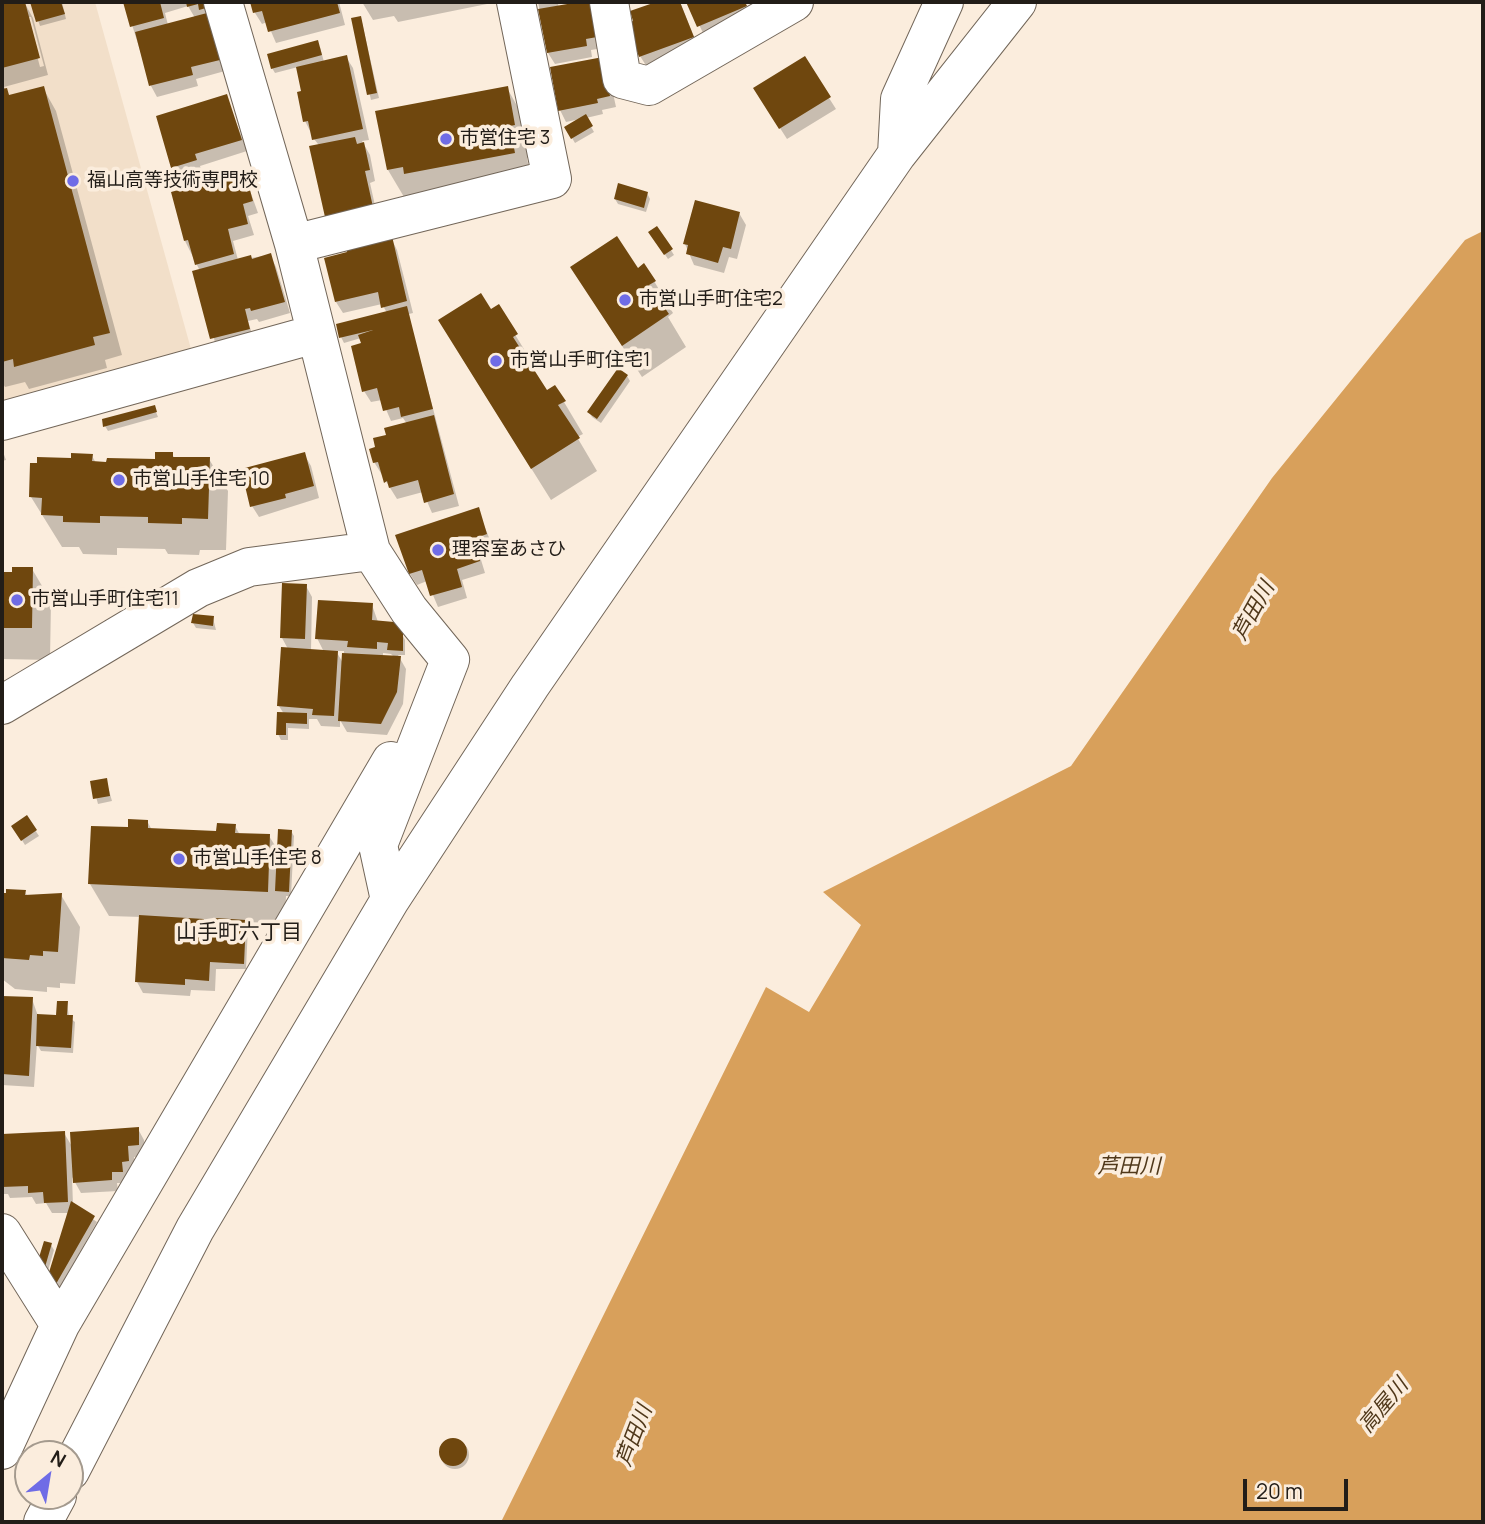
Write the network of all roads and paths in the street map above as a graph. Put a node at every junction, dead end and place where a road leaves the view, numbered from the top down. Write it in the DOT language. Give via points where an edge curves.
graph roads {
  1 [pos="223,2"];
  2 [pos="516,2"];
  3 [pos="609,2"];
  4 [pos="794,2"];
  5 [pos="944,2"];
  6 [pos="1017,2"];
  7 [pos="897,153"];
  8 [pos="294,244"];
  9 [pos="315,334"];
  10 [pos="2,421"];
  11 [pos="370,551"];
  12 [pos="450,660"];
  13 [pos="2,705"];
  14 [pos="390,900"];
  15 [pos="2,1233"];
  16 [pos="60,1325"];
  17 [pos="84,1444"];
  18 [pos="2,1450"];
  1 -- 8 [label="street"];
  2 -- 8 [label="street" via="552,179"];
  3 -- 4 [label="street" via="622,79 649,86"];
  5 -- 7 [label="street" via="900,99"];
  6 -- 7 [label="street"];
  7 -- 14 [label="street" via="545,663"];
  8 -- 9 [label="street"];
  9 -- 10 [label="street"];
  9 -- 11 [label="street"];
  11 -- 12 [label="street"];
  11 -- 13 [label="street" via="249,567 198,588"];
  12 -- 14 [label="street" via="378,845"];
  12 -- 16 [label="street"];
  14 -- 17 [label="street" via="195,1229"];
  15 -- 16 [label="street"];
  16 -- 18 [label="street"];
}
